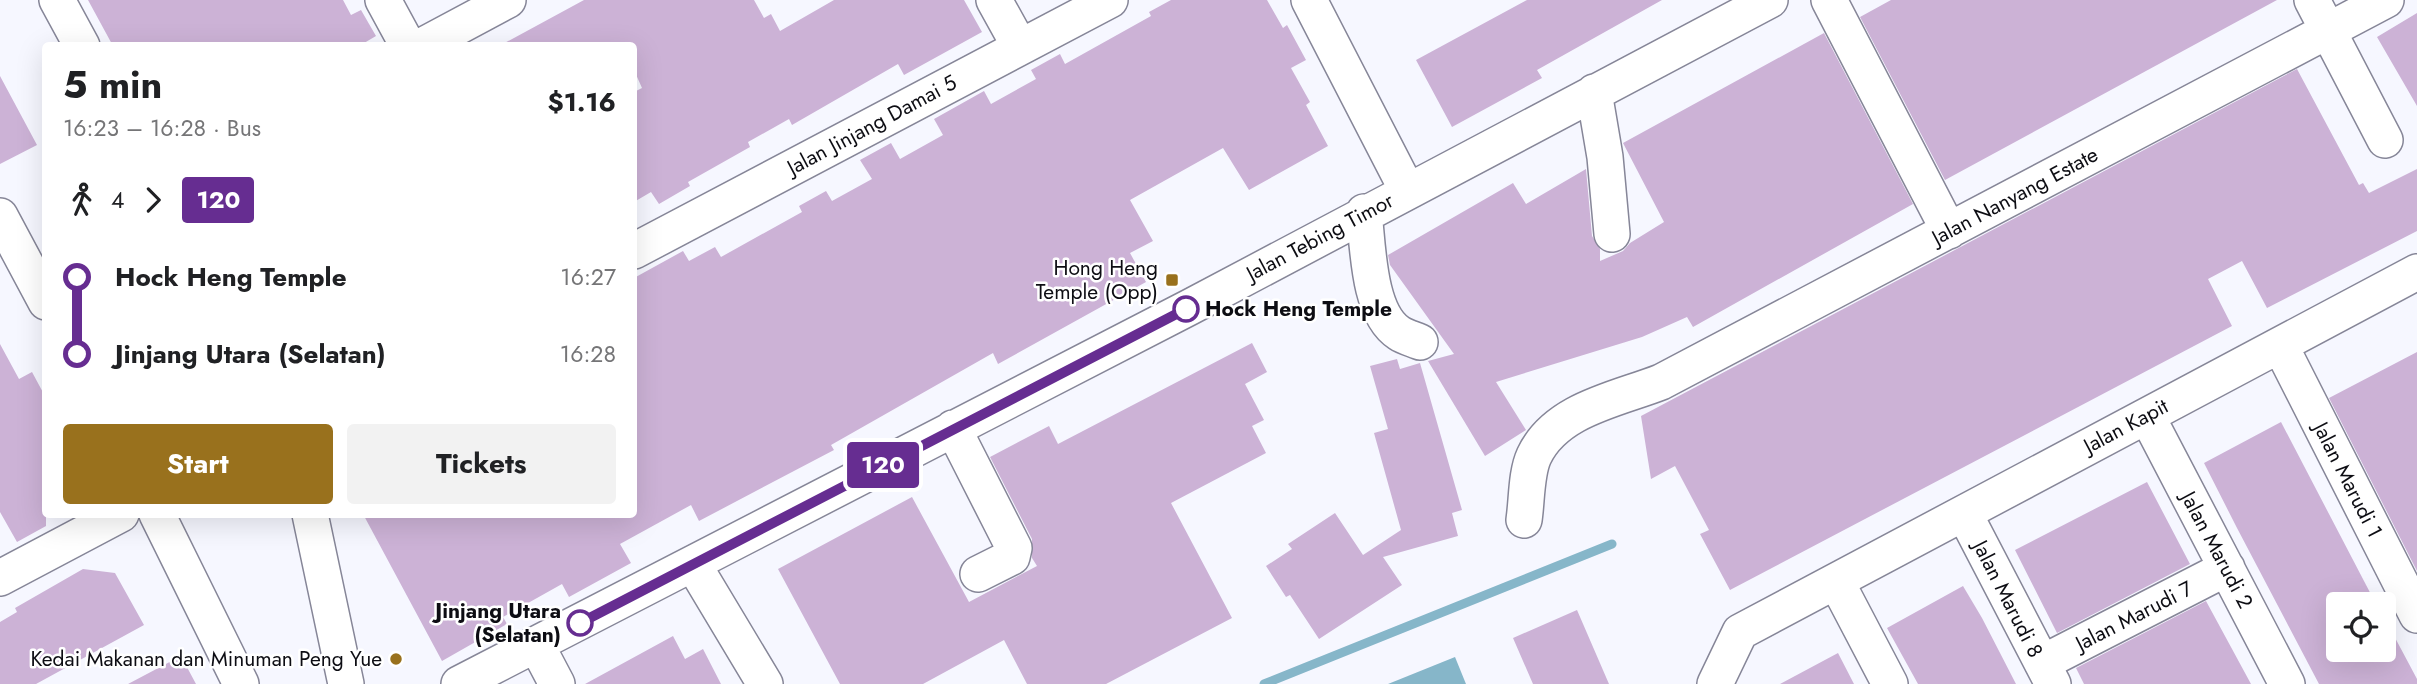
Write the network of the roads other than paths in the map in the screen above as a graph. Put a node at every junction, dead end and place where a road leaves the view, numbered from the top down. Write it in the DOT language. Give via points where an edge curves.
graph roads {
  1 [pos="57,0"];
  2 [pos="383,0"];
  3 [pos="508,0"];
  4 [pos="995,0"];
  5 [pos="1110,0"];
  6 [pos="1309,0"];
  7 [pos="1770,0"];
  8 [pos="1829,0"];
  9 [pos="2312,0"];
  10 [pos="2386,0"];
  11 [pos="2328,31"];
  12 [pos="80,42"];
  13 [pos="406,42"];
  14 [pos="429,42"];
  15 [pos="1020,47"];
  16 [pos="1594,92"];
  17 [pos="2385,140"];
  18 [pos="1407,190"];
  19 [pos="1364,212"];
  20 [pos="0,216"];
  21 [pos="1949,231"];
  22 [pos="1612,234"];
  23 [pos="637,248"];
  24 [pos="2417,272"];
  25 [pos="42,295"];
  26 [pos="1420,342"];
  27 [pos="2280,345"];
  28 [pos="2147,416"];
  29 [pos="953,428"];
  30 [pos="1964,513"];
  31 [pos="113,518"];
  32 [pos="158,518"];
  33 [pos="311,518"];
  34 [pos="1524,520"];
  35 [pos="693,564"];
  36 [pos="2227,568"];
  37 [pos="978,574"];
  38 [pos="0,578"];
  39 [pos="1836,581"];
  40 [pos="2417,615"];
  41 [pos="537,646"];
  42 [pos="2047,674"];
  43 [pos="241,684"];
  44 [pos="346,684"];
  45 [pos="459,684"];
  46 [pos="557,684"];
  47 [pos="765,684"];
  48 [pos="1715,684"];
  49 [pos="1890,684"];
  50 [pos="2287,684"];
  1 -- 12 [label="street"];
  2 -- 13 [label="street"];
  3 -- 14 [label="street"];
  4 -- 15 [label="street"];
  5 -- 15 [label="street, Jalan Jinjang Damai 5"];
  6 -- 18 [label="street"];
  7 -- 16 [label="street, Jalan Tebing Timor"];
  8 -- 21 [label="street"];
  9 -- 11 [label="street"];
  10 -- 11 [label="street, Jalan Nanyang Estate"];
  11 -- 17 [label="street"];
  11 -- 21 [label="street, Jalan Nanyang Estate"];
  15 -- 23 [label="street, Jalan Jinjang Damai 5"];
  16 -- 18 [label="street, Jalan Tebing Timor"];
  16 -- 22 [label="street"];
  18 -- 19 [label="street, Jalan Tebing Timor"];
  19 -- 26 [label="street" via="1375,296 1398,333"];
  19 -- 29 [label="street, Jalan Tebing Timor"];
  20 -- 25 [label="street"];
  21 -- 34 [label="street, Jalan Nanyang Estate" via="1661,382 1606,400 1566,421 1546,438 1533,458"];
  24 -- 27 [label="street, Jalan Kapit"];
  27 -- 28 [label="street, Jalan Kapit"];
  27 -- 40 [label="street, Jalan Marudi 1"];
  28 -- 30 [label="street, Jalan Kapit"];
  28 -- 36 [label="street, Jalan Marudi 2"];
  29 -- 35 [label="street, Jalan Tebing Timor"];
  29 -- 37 [label="street" via="1014,548 1012,556"];
  30 -- 39 [label="street, Jalan Kapit"];
  30 -- 42 [label="street, Jalan Marudi 8"];
  31 -- 38 [label="street"];
  32 -- 43 [label="street"];
  33 -- 44 [label="street"];
  35 -- 41 [label="street, Jalan Tebing Timor"];
  35 -- 47 [label="street"];
  36 -- 42 [label="street, Jalan Marudi 7"];
  36 -- 50 [label="street, Jalan Marudi 2"];
  39 -- 48 [label="street, Jalan Kapit" via="1740,632"];
  39 -- 49 [label="street"];
  41 -- 45 [label="street, Jalan Tebing Timor"];
  41 -- 46 [label="street"];
}
